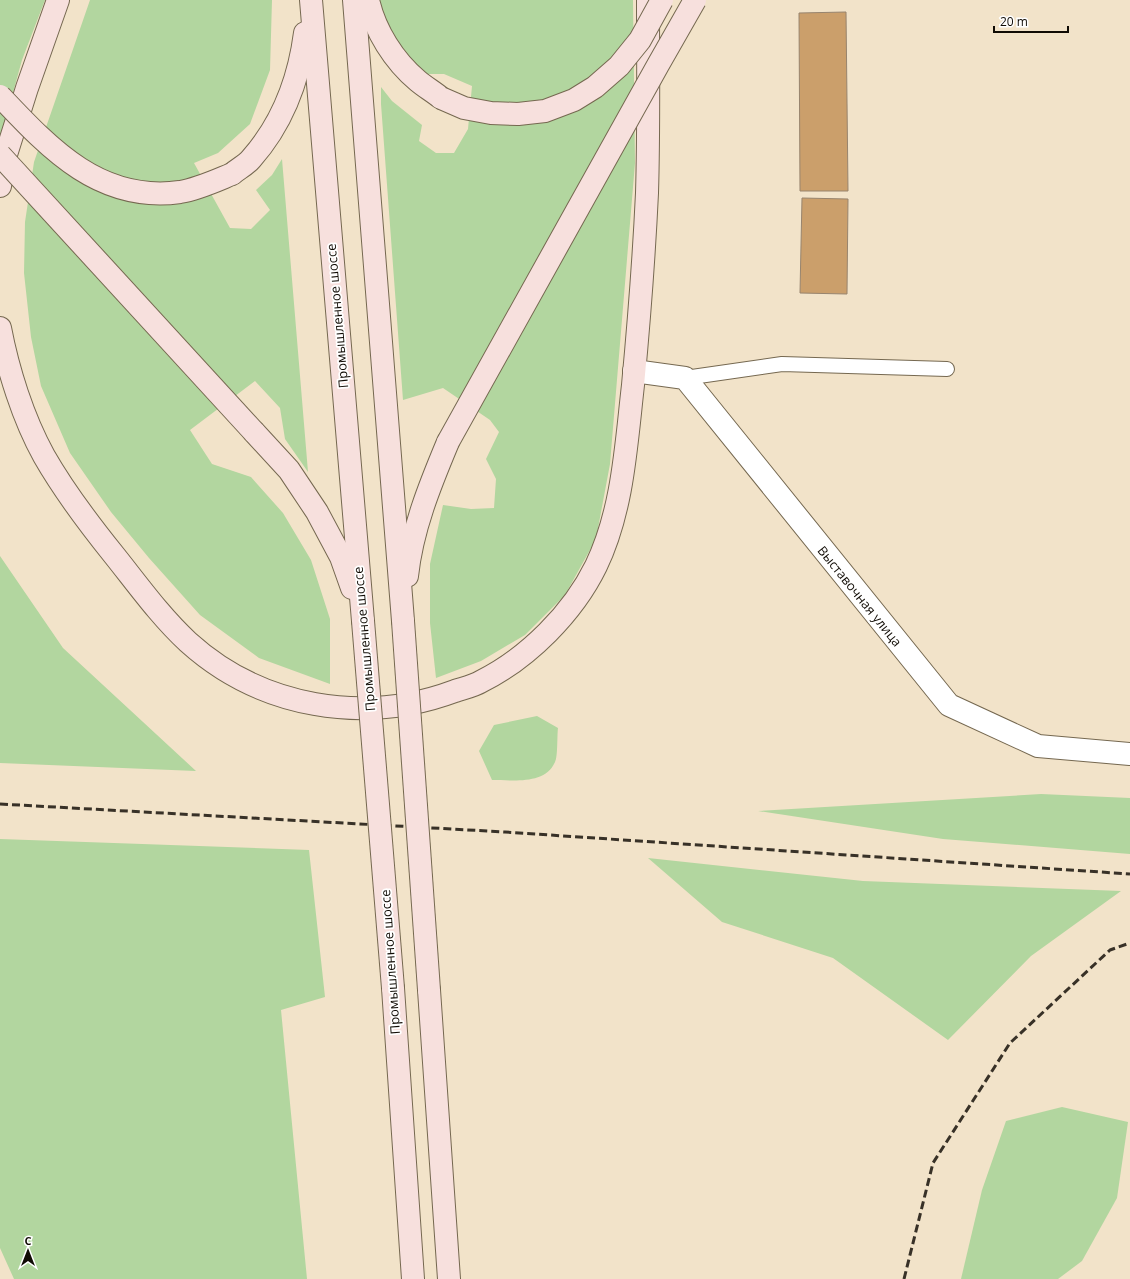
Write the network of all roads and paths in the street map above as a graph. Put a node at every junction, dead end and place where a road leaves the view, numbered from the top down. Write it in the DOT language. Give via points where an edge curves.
graph roads {
  1 [pos="58,0"];
  2 [pos="310,0"];
  3 [pos="354,0"];
  4 [pos="368,0"];
  5 [pos="648,0"];
  6 [pos="662,0"];
  7 [pos="695,0"];
  8 [pos="0,96"];
  9 [pos="0,155"];
  10 [pos="0,186"];
  11 [pos="0,328"];
  12 [pos="947,369"];
  13 [pos="634,371"];
  14 [pos="685,378"];
  15 [pos="363,621"];
  16 [pos="402,621"];
  17 [pos="1130,754"];
  18 [pos="413,1279"];
  19 [pos="449,1279"];
  1 -- 10 [label="main road" via="4,161"];
  2 -- 8 [label="main road, bridge" via="296,80 269,136 250,160 232,174 207,185 180,192 151,193 118,188 88,175 64,158 35,133"];
  2 -- 15 [label="main road, Промышленное шоссе"];
  3 -- 16 [label="main road"];
  4 -- 6 [label="main road, bridge" via="381,35 397,60 418,82 441,98 464,108 518,114 545,111 574,100 595,87 619,66 640,40"];
  5 -- 13 [label="main road" via="647,189"];
  7 -- 16 [label="main road, bridge" via="448,442 419,517 408,562"];
  9 -- 15 [label="main road, bridge" via="289,470 317,512 341,557"];
  11 -- 13 [label="main road" via="6,361 43,455 72,500 155,607 189,642 224,669 256,687 291,700 326,706 399,706 442,696 481,682 515,661 545,636 574,601 595,568 609,534 626,455"];
  12 -- 14 [label="lane" via="782,364"];
  13 -- 14 [label="street"];
  14 -- 17 [label="street, Выставочная улица" via="949,705 1038,746"];
  15 -- 18 [label="main road, Промышленное шоссе, bridge" via="393,988"];
  16 -- 19 [label="main road, bridge"];
}
